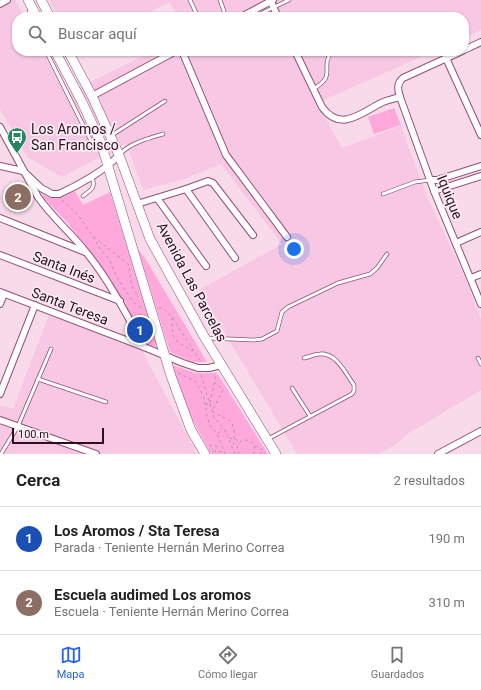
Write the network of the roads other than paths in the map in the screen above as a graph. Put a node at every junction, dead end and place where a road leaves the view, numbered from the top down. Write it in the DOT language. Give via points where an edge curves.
graph roads {
  1 [pos="7,0"];
  2 [pos="41,0"];
  3 [pos="190,0"];
  4 [pos="220,0"];
  5 [pos="289,0"];
  6 [pos="272,2"];
  7 [pos="29,3"];
  8 [pos="0,4"];
  9 [pos="34,12"];
  10 [pos="47,12"];
  11 [pos="196,12"];
  12 [pos="224,12"];
  13 [pos="251,12"];
  14 [pos="264,12"];
  15 [pos="276,12"];
  16 [pos="481,42"];
  17 [pos="469,48"];
  18 [pos="48,56"];
  19 [pos="58,56"];
  20 [pos="71,56"];
  21 [pos="167,56"];
  22 [pos="184,56"];
  23 [pos="297,56"];
  24 [pos="329,56"];
  25 [pos="451,56"];
  26 [pos="446,58"];
  27 [pos="313,89"];
  28 [pos="92,96"];
  29 [pos="400,97"];
  30 [pos="165,101"];
  31 [pos="0,127"];
  32 [pos="163,134"];
  33 [pos="481,135"];
  34 [pos="110,136"];
  35 [pos="103,149"];
  36 [pos="119,155"];
  37 [pos="108,164"];
  38 [pos="0,166"];
  39 [pos="481,166"];
  40 [pos="23,171"];
  41 [pos="92,176"];
  42 [pos="481,176"];
  43 [pos="430,180"];
  44 [pos="186,189"];
  45 [pos="434,191"];
  46 [pos="383,194"];
  47 [pos="82,196"];
  48 [pos="157,198"];
  49 [pos="137,204"];
  50 [pos="0,218"];
  51 [pos="481,232"];
  52 [pos="253,235"];
  53 [pos="287,237"];
  54 [pos="456,243"];
  55 [pos="87,253"];
  56 [pos="387,254"];
  57 [pos="0,255"];
  58 [pos="235,258"];
  59 [pos="206,266"];
  60 [pos="481,274"];
  61 [pos="470,278"];
  62 [pos="2,293"];
  63 [pos="120,301"];
  64 [pos="0,304"];
  65 [pos="481,304"];
  66 [pos="34,305"];
  67 [pos="205,338"];
  68 [pos="144,347"];
  69 [pos="51,349"];
  70 [pos="169,357"];
  71 [pos="304,358"];
  72 [pos="478,358"];
  73 [pos="481,364"];
  74 [pos="219,368"];
  75 [pos="38,379"];
  76 [pos="292,388"];
  77 [pos="0,394"];
  78 [pos="106,402"];
  79 [pos="310,416"];
  80 [pos="0,420"];
  81 [pos="18,426"];
  82 [pos="481,431"];
  83 [pos="267,439"];
  84 [pos="205,450"];
  85 [pos="1,454"];
  86 [pos="96,454"];
  87 [pos="276,454"];
  88 [pos="438,454"];
  1 -- 8 [label="street"];
  2 -- 10 [label="street"];
  3 -- 11 [label="lane"];
  4 -- 12 [label="lane"];
  5 -- 6 [label="lane"];
  6 -- 13 [label="street"];
  6 -- 14 [label="lane"];
  6 -- 15 [label="street"];
  7 -- 9 [label="street"];
  16 -- 17 [label="street"];
  18 -- 35 [label="lane" via="90,139"];
  19 -- 35 [label="street" via="92,121"];
  20 -- 28 [label="street, Avenida Las Parcelas"];
  21 -- 28 [label="street"];
  22 -- 53 [label="street" via="230,160"];
  23 -- 27 [label="street"];
  24 -- 27 [label="lane" via="326,81"];
  25 -- 26 [label="street"];
  26 -- 29 [label="street" via="401,80 398,88"];
  26 -- 33 [label="street"];
  27 -- 29 [label="street" via="326,112 341,120 354,118 386,101"];
  28 -- 34 [label="street, Avenida Las Parcelas"];
  29 -- 43 [label="street, Iquique"];
  30 -- 34 [label="lane"];
  31 -- 40 [label="street"];
  32 -- 36 [label="lane" via="141,141"];
  34 -- 36 [label="street, Avenida Las Parcelas"];
  35 -- 37 [label="street"];
  36 -- 37 [label="street"];
  36 -- 49 [label="street, Avenida Las Parcelas"];
  37 -- 41 [label="street"];
  37 -- 70 [label="street" via="146,309"];
  38 -- 40 [label="street"];
  39 -- 43 [label="street"];
  40 -- 41 [label="street" via="41,188 52,194 59,194"];
  40 -- 55 [label="street" via="45,207"];
  41 -- 47 [label="lane" via="93,188"];
  42 -- 45 [label="street"];
  43 -- 45 [label="street, Iquique"];
  43 -- 46 [label="lane" via="415,182"];
  44 -- 48 [label="street"];
  44 -- 52 [label="street" via="203,182 213,183"];
  44 -- 58 [label="street"];
  45 -- 54 [label="street, Iquique"];
  48 -- 49 [label="street"];
  48 -- 59 [label="street"];
  49 -- 67 [label="street, Avenida Las Parcelas" via="150,239"];
  50 -- 55 [label="street"];
  51 -- 54 [label="street"];
  54 -- 61 [label="street, Iquique"];
  55 -- 63 [label="street"];
  56 -- 67 [label="lane" via="370,274 338,283 288,307 282,312 277,331 262,339"];
  57 -- 63 [label="street, Santa Inés"];
  60 -- 61 [label="street"];
  61 -- 65 [label="street, Iquique"];
  62 -- 64 [label="street"];
  62 -- 66 [label="street, Santa Teresa"];
  63 -- 68 [label="street"];
  66 -- 68 [label="street, Santa Teresa"];
  66 -- 77 [label="street"];
  67 -- 74 [label="street, Avenida Las Parcelas"];
  68 -- 70 [label="street, Santa Teresa"];
  69 -- 75 [label="lane"];
  70 -- 74 [label="street, Santa Teresa" via="203,368"];
  70 -- 84 [label="street" via="177,395 191,430"];
  71 -- 79 [label="lane" via="320,354 334,357 354,385 352,394"];
  72 -- 73 [label="lane"];
  74 -- 83 [label="street, Avenida Las Parcelas"];
  75 -- 78 [label="lane"];
  75 -- 81 [label="lane"];
  76 -- 79 [label="lane"];
  79 -- 83 [label="lane"];
  80 -- 81 [label="street"];
  81 -- 85 [label="lane"];
  81 -- 86 [label="street"];
  82 -- 88 [label="street"];
  83 -- 87 [label="street, Avenida Las Parcelas"];
}
